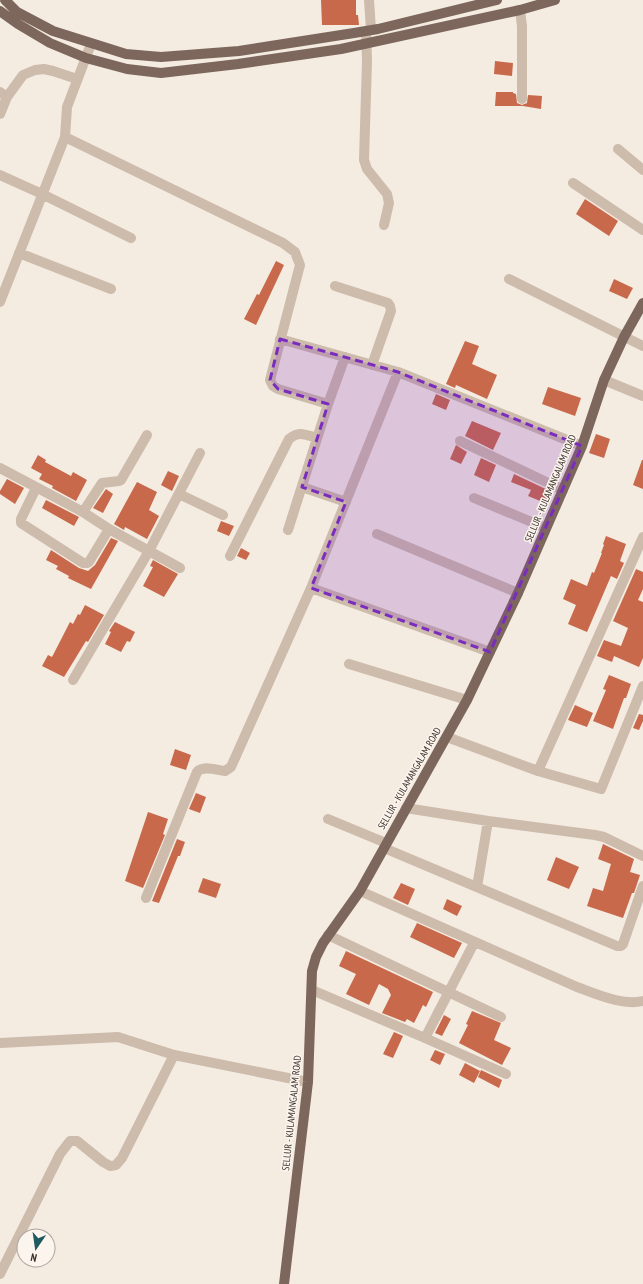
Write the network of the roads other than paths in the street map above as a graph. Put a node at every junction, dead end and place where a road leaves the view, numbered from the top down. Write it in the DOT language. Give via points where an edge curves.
graph roads {
  1 [pos="5,0"];
  2 [pos="369,0"];
  3 [pos="497,0"];
  4 [pos="555,0"];
  5 [pos="0,11"];
  6 [pos="521,18"];
  7 [pos="368,31"];
  8 [pos="91,44"];
  9 [pos="367,52"];
  10 [pos="86,58"];
  11 [pos="77,79"];
  12 [pos="4,94"];
  13 [pos="522,99"];
  14 [pos="0,114"];
  15 [pos="65,137"];
  16 [pos="618,149"];
  17 [pos="643,170"];
  18 [pos="0,175"];
  19 [pos="573,184"];
  20 [pos="42,194"];
  21 [pos="384,225"];
  22 [pos="643,230"];
  23 [pos="131,238"];
  24 [pos="19,253"];
  25 [pos="508,279"];
  26 [pos="335,286"];
  27 [pos="111,289"];
  28 [pos="0,302"];
  29 [pos="643,303"];
  30 [pos="624,337"];
  31 [pos="280,339"];
  32 [pos="643,346"];
  33 [pos="344,357"];
  34 [pos="372,365"];
  35 [pos="398,372"];
  36 [pos="604,380"];
  37 [pos="643,396"];
  38 [pos="328,404"];
  39 [pos="147,435"];
  40 [pos="317,438"];
  41 [pos="460,441"];
  42 [pos="582,446"];
  43 [pos="200,452"];
  44 [pos="0,468"];
  45 [pos="302,487"];
  46 [pos="36,488"];
  47 [pos="562,490"];
  48 [pos="179,494"];
  49 [pos="474,498"];
  50 [pos="346,502"];
  51 [pos="83,512"];
  52 [pos="223,515"];
  53 [pos="546,528"];
  54 [pos="109,529"];
  55 [pos="288,530"];
  56 [pos="376,534"];
  57 [pos="643,537"];
  58 [pos="149,551"];
  59 [pos="230,556"];
  60 [pos="180,568"];
  61 [pos="311,588"];
  62 [pos="518,593"];
  63 [pos="490,652"];
  64 [pos="349,664"];
  65 [pos="73,680"];
  66 [pos="643,686"];
  67 [pos="467,700"];
  68 [pos="638,711"];
  69 [pos="447,737"];
  70 [pos="538,771"];
  71 [pos="406,808"];
  72 [pos="328,819"];
  73 [pos="488,821"];
  74 [pos="385,845"];
  75 [pos="643,856"];
  76 [pos="643,886"];
  77 [pos="477,887"];
  78 [pos="360,891"];
  79 [pos="146,898"];
  80 [pos="328,935"];
  81 [pos="474,943"];
  82 [pos="312,990"];
  83 [pos="450,992"];
  84 [pos="643,1001"];
  85 [pos="501,1017"];
  86 [pos="425,1038"];
  87 [pos="0,1043"];
  88 [pos="174,1055"];
  89 [pos="506,1074"];
  90 [pos="308,1082"];
  91 [pos="0,1274"];
  92 [pos="284,1284"];
  1 -- 8 [label="main road" via="17,12 53,32"];
  2 -- 7 [label="street"];
  3 -- 7 [label="main road"];
  4 -- 6 [label="main road"];
  5 -- 10 [label="main road" via="50,42"];
  6 -- 9 [label="main road"];
  6 -- 13 [label="street"];
  7 -- 8 [label="main road" via="239,51 161,57 126,54"];
  7 -- 9 [label="street"];
  8 -- 10 [label="street"];
  9 -- 10 [label="main road" via="341,49 161,73 127,69"];
  9 -- 21 [label="street" via="364,160 367,169 387,194 389,203"];
  10 -- 11 [label="street"];
  11 -- 12 [label="street" via="44,69 35,70 23,75"];
  11 -- 15 [label="street" via="67,107"];
  12 -- 14 [label="street"];
  15 -- 20 [label="street"];
  15 -- 31 [label="street" via="276,240 295,252 300,265"];
  16 -- 17 [label="street"];
  18 -- 20 [label="street"];
  19 -- 22 [label="street"];
  20 -- 23 [label="street"];
  20 -- 24 [label="street"];
  24 -- 27 [label="street"];
  24 -- 28 [label="street"];
  25 -- 30 [label="street"];
  26 -- 34 [label="street" via="388,303 390,306 391,311"];
  29 -- 30 [label="main road, SELLUR - KULAMANGALAM ROAD"];
  30 -- 32 [label="street"];
  30 -- 36 [label="main road, SELLUR - KULAMANGALAM ROAD"];
  31 -- 33 [label="street"];
  31 -- 38 [label="street" via="270,380 273,386"];
  33 -- 34 [label="street"];
  33 -- 38 [label="street"];
  34 -- 35 [label="street"];
  35 -- 42 [label="street"];
  35 -- 50 [label="street"];
  36 -- 37 [label="street"];
  36 -- 42 [label="main road, SELLUR - KULAMANGALAM ROAD"];
  38 -- 40 [label="street"];
  39 -- 51 [label="street" via="121,480 102,483"];
  40 -- 45 [label="street"];
  40 -- 59 [label="street" via="300,433 289,439"];
  41 -- 47 [label="street"];
  42 -- 47 [label="main road, SELLUR - KULAMANGALAM ROAD"];
  43 -- 48 [label="street"];
  44 -- 46 [label="street"];
  45 -- 50 [label="street"];
  45 -- 55 [label="street"];
  46 -- 51 [label="street"];
  46 -- 54 [label="street" via="21,523 84,563 87,564"];
  47 -- 53 [label="main road, SELLUR - KULAMANGALAM ROAD"];
  48 -- 52 [label="street"];
  48 -- 58 [label="street"];
  49 -- 53 [label="street"];
  50 -- 61 [label="street"];
  51 -- 54 [label="street"];
  53 -- 62 [label="main road, SELLUR - KULAMANGALAM ROAD"];
  54 -- 58 [label="street"];
  56 -- 62 [label="street"];
  57 -- 70 [label="street"];
  58 -- 60 [label="street"];
  58 -- 65 [label="street"];
  61 -- 63 [label="street"];
  61 -- 79 [label="street" via="231,767 225,771 204,768 197,772"];
  62 -- 63 [label="main road, SELLUR - KULAMANGALAM ROAD"];
  63 -- 67 [label="main road, SELLUR - KULAMANGALAM ROAD"];
  64 -- 67 [label="street"];
  66 -- 68 [label="street"];
  67 -- 69 [label="main road, SELLUR - KULAMANGALAM ROAD"];
  68 -- 70 [label="street" via="601,789"];
  69 -- 70 [label="street"];
  69 -- 71 [label="main road, SELLUR - KULAMANGALAM ROAD"];
  71 -- 73 [label="street"];
  71 -- 74 [label="main road, SELLUR - KULAMANGALAM ROAD"];
  72 -- 74 [label="street"];
  73 -- 75 [label="street" via="604,837"];
  73 -- 77 [label="street"];
  74 -- 77 [label="street"];
  74 -- 78 [label="main road, SELLUR - KULAMANGALAM ROAD"];
  76 -- 77 [label="street" via="621,946"];
  78 -- 80 [label="main road, SELLUR - KULAMANGALAM ROAD"];
  78 -- 81 [label="street"];
  80 -- 82 [label="main road, SELLUR - KULAMANGALAM ROAD" via="316,956 312,971"];
  80 -- 83 [label="street"];
  81 -- 83 [label="street"];
  81 -- 84 [label="street" via="577,988 611,999 634,1003"];
  82 -- 86 [label="street"];
  82 -- 90 [label="main road, SELLUR - KULAMANGALAM ROAD"];
  83 -- 85 [label="street"];
  83 -- 86 [label="street"];
  86 -- 89 [label="street"];
  87 -- 88 [label="street" via="118,1037"];
  88 -- 90 [label="street"];
  88 -- 91 [label="street" via="122,1158 116,1165 110,1166 77,1141 70,1141 60,1154"];
  90 -- 92 [label="main road, SELLUR - KULAMANGALAM ROAD"];
}
